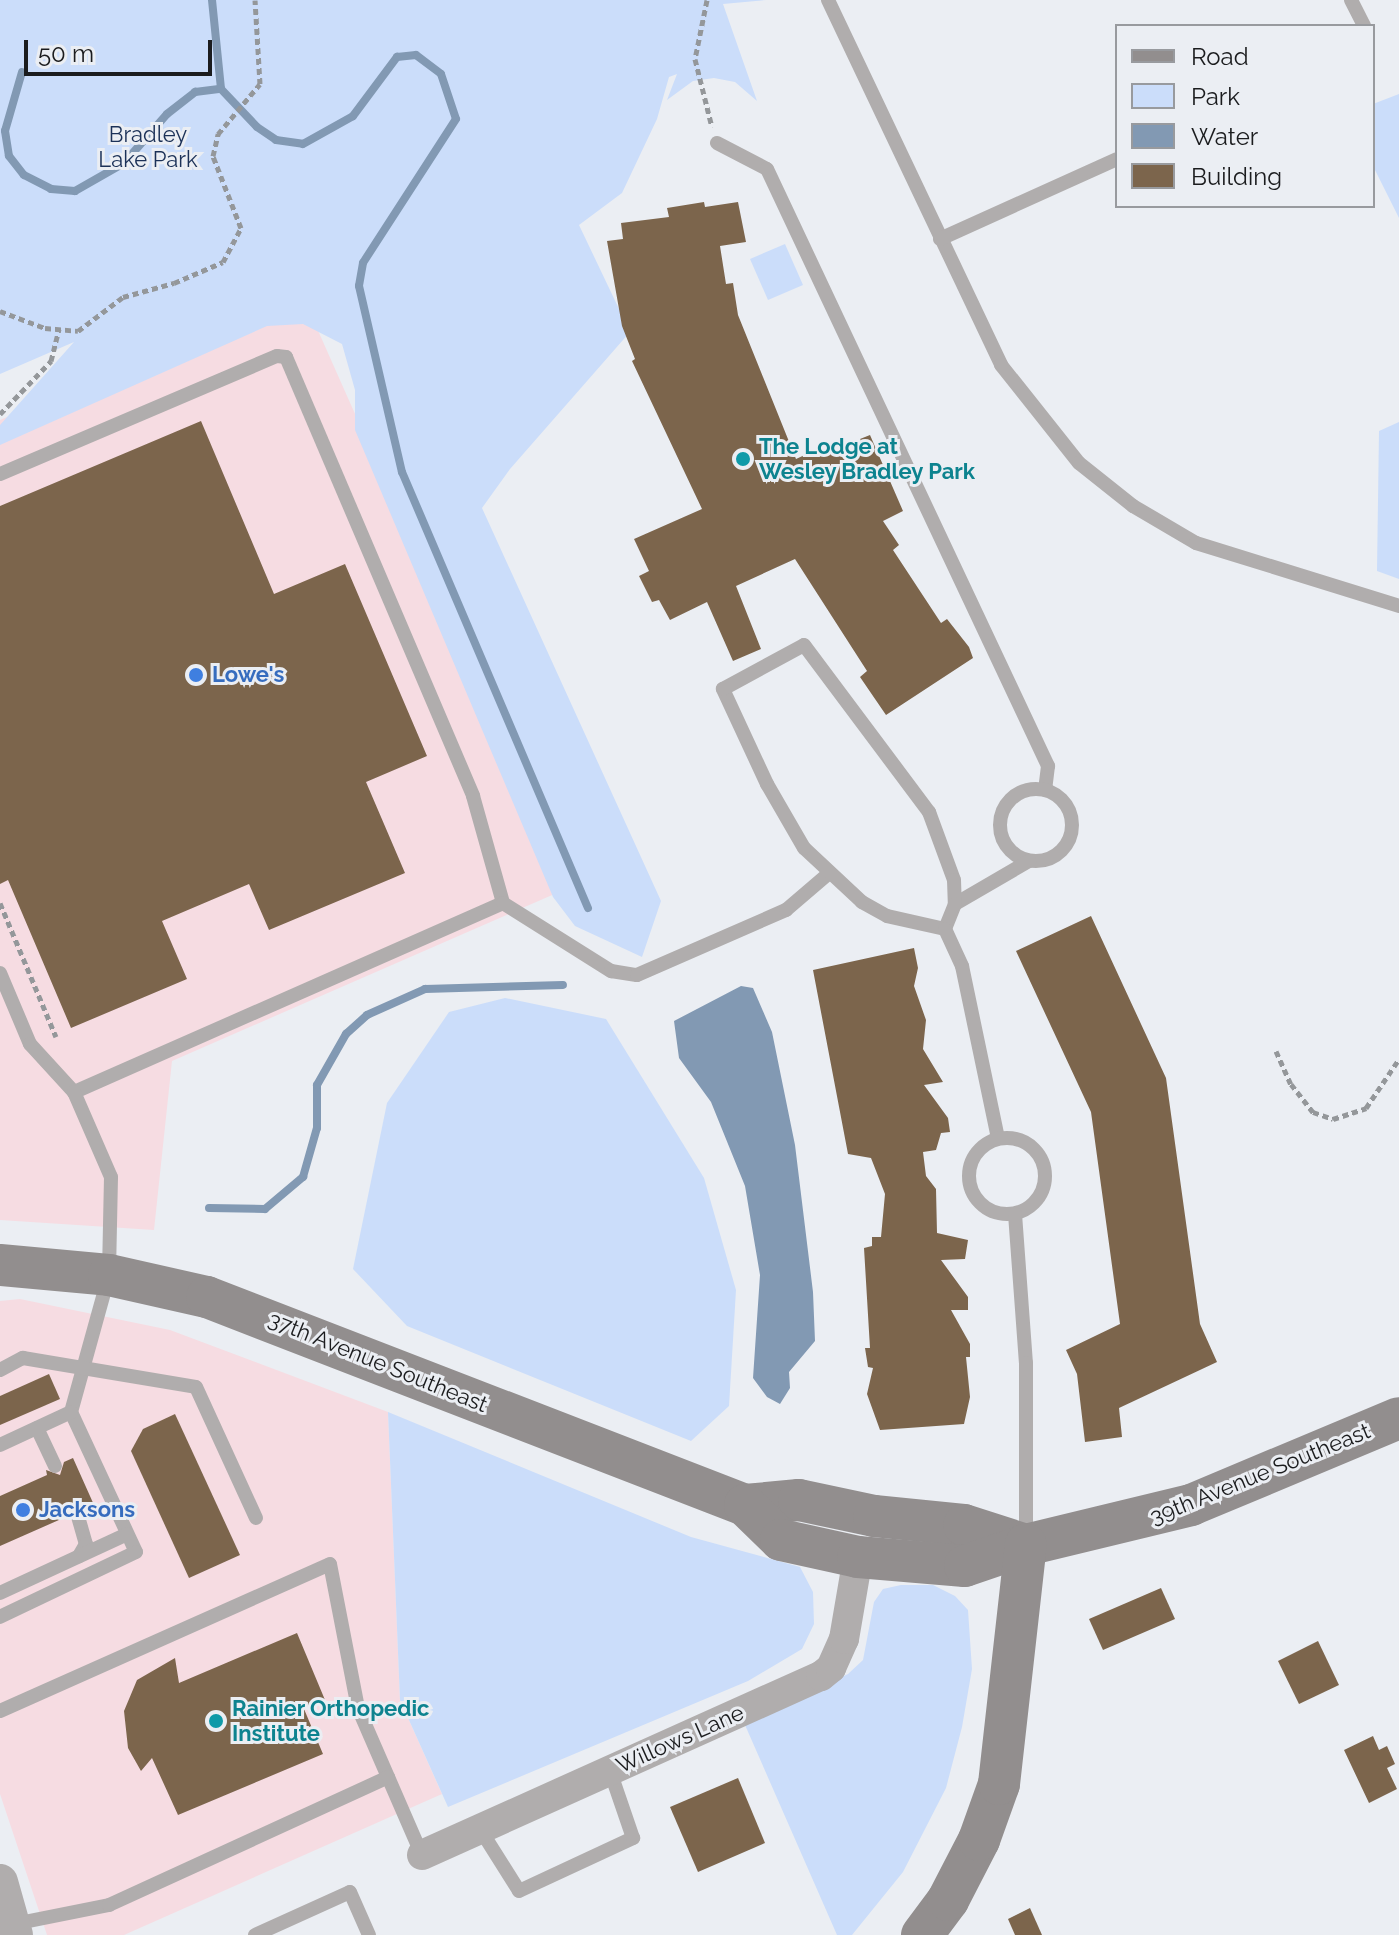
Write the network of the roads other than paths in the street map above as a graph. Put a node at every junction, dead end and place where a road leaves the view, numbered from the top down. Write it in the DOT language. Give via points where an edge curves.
graph roads {
  1 [pos="828,0"];
  2 [pos="1351,0"];
  3 [pos="1363,24"];
  4 [pos="717,143"];
  5 [pos="1115,160"];
  6 [pos="940,239"];
  7 [pos="0,474"];
  8 [pos="1399,606"];
  9 [pos="1045,790"];
  10 [pos="1029,861"];
  11 [pos="828,874"];
  12 [pos="503,903"];
  13 [pos="955,904"];
  14 [pos="945,929"];
  15 [pos="0,973"];
  16 [pos="74,1092"];
  17 [pos="998,1138"];
  18 [pos="1015,1214"];
  19 [pos="0,1265"];
  20 [pos="109,1275"];
  21 [pos="83,1364"];
  22 [pos="0,1370"];
  23 [pos="71,1412"];
  24 [pos="1399,1418"];
  25 [pos="37,1428"];
  26 [pos="0,1445"];
  27 [pos="55,1466"];
  28 [pos="745,1505"];
  29 [pos="77,1513"];
  30 [pos="256,1518"];
  31 [pos="127,1534"];
  32 [pos="1026,1545"];
  33 [pos="79,1556"];
  34 [pos="858,1557"];
  35 [pos="0,1593"];
  36 [pos="0,1617"];
  37 [pos="0,1711"];
  38 [pos="610,1771"];
  39 [pos="388,1777"];
  40 [pos="480,1829"];
  41 [pos="422,1855"];
  42 [pos="0,1882"];
  43 [pos="14,1930"];
  44 [pos="255,1935"];
  45 [pos="369,1935"];
  46 [pos="922,1935"];
  1 -- 6 [label="lane"];
  2 -- 3 [label="lane"];
  4 -- 9 [label="lane" via="767,169 1048,766"];
  5 -- 6 [label="lane"];
  6 -- 8 [label="lane" via="1001,365 1052,434 1107,487 1196,543"];
  7 -- 12 [label="lane" via="277,356 286,357 473,796"];
  9 -- 10 [label="lane" via="1071,813 1071,836 1057,855"];
  9 -- 10 [label="lane" via="1013,798 1001,818 1010,850"];
  10 -- 13 [label="lane"];
  11 -- 12 [label="lane" via="786,910 637,975 611,971"];
  11 -- 13 [label="lane" via="788,826 723,689 804,645 929,812 949,857"];
  11 -- 14 [label="lane" via="887,916"];
  12 -- 16 [label="lane"];
  13 -- 14 [label="lane"];
  14 -- 17 [label="lane" via="962,966"];
  15 -- 16 [label="lane" via="30,1044"];
  16 -- 20 [label="lane" via="111,1177"];
  17 -- 18 [label="lane" via="976,1153 969,1178 972,1191 989,1210"];
  17 -- 18 [label="lane" via="1022,1140 1045,1167 1036,1201"];
  18 -- 32 [label="lane" via="1026,1363"];
  19 -- 20 [label="main road, 37th Avenue Southeast"];
  20 -- 21 [label="lane"];
  20 -- 28 [label="main road, 37th Avenue Southeast" via="252,1312"];
  21 -- 22 [label="lane" via="23,1358"];
  21 -- 23 [label="lane"];
  21 -- 30 [label="lane" via="196,1387"];
  23 -- 25 [label="lane"];
  23 -- 31 [label="lane"];
  24 -- 32 [label="main road, 39th Avenue Southeast" via="1191,1505"];
  25 -- 26 [label="lane"];
  25 -- 27 [label="lane"];
  28 -- 32 [label="main road, 37th Avenue Southeast" via="799,1500 874,1516 964,1525"];
  28 -- 34 [label="main road, 37th Avenue Southeast" via="781,1540"];
  29 -- 33 [label="lane" via="86,1544"];
  31 -- 33 [label="lane"];
  31 -- 36 [label="lane" via="136,1552"];
  32 -- 34 [label="main road, 39th Avenue Southeast" via="965,1566"];
  32 -- 46 [label="main road" via="999,1784 973,1852"];
  33 -- 35 [label="lane"];
  34 -- 38 [label="street, Willows Lane" via="844,1639 831,1668"];
  37 -- 39 [label="lane" via="330,1564 358,1708"];
  38 -- 40 [label="street, Willows Lane"];
  38 -- 40 [label="lane" via="633,1838 519,1891"];
  39 -- 41 [label="lane"];
  39 -- 43 [label="lane" via="109,1905"];
  40 -- 41 [label="street, Willows Lane"];
  42 -- 43 [label="street"];
  44 -- 45 [label="lane" via="350,1892"];
}
